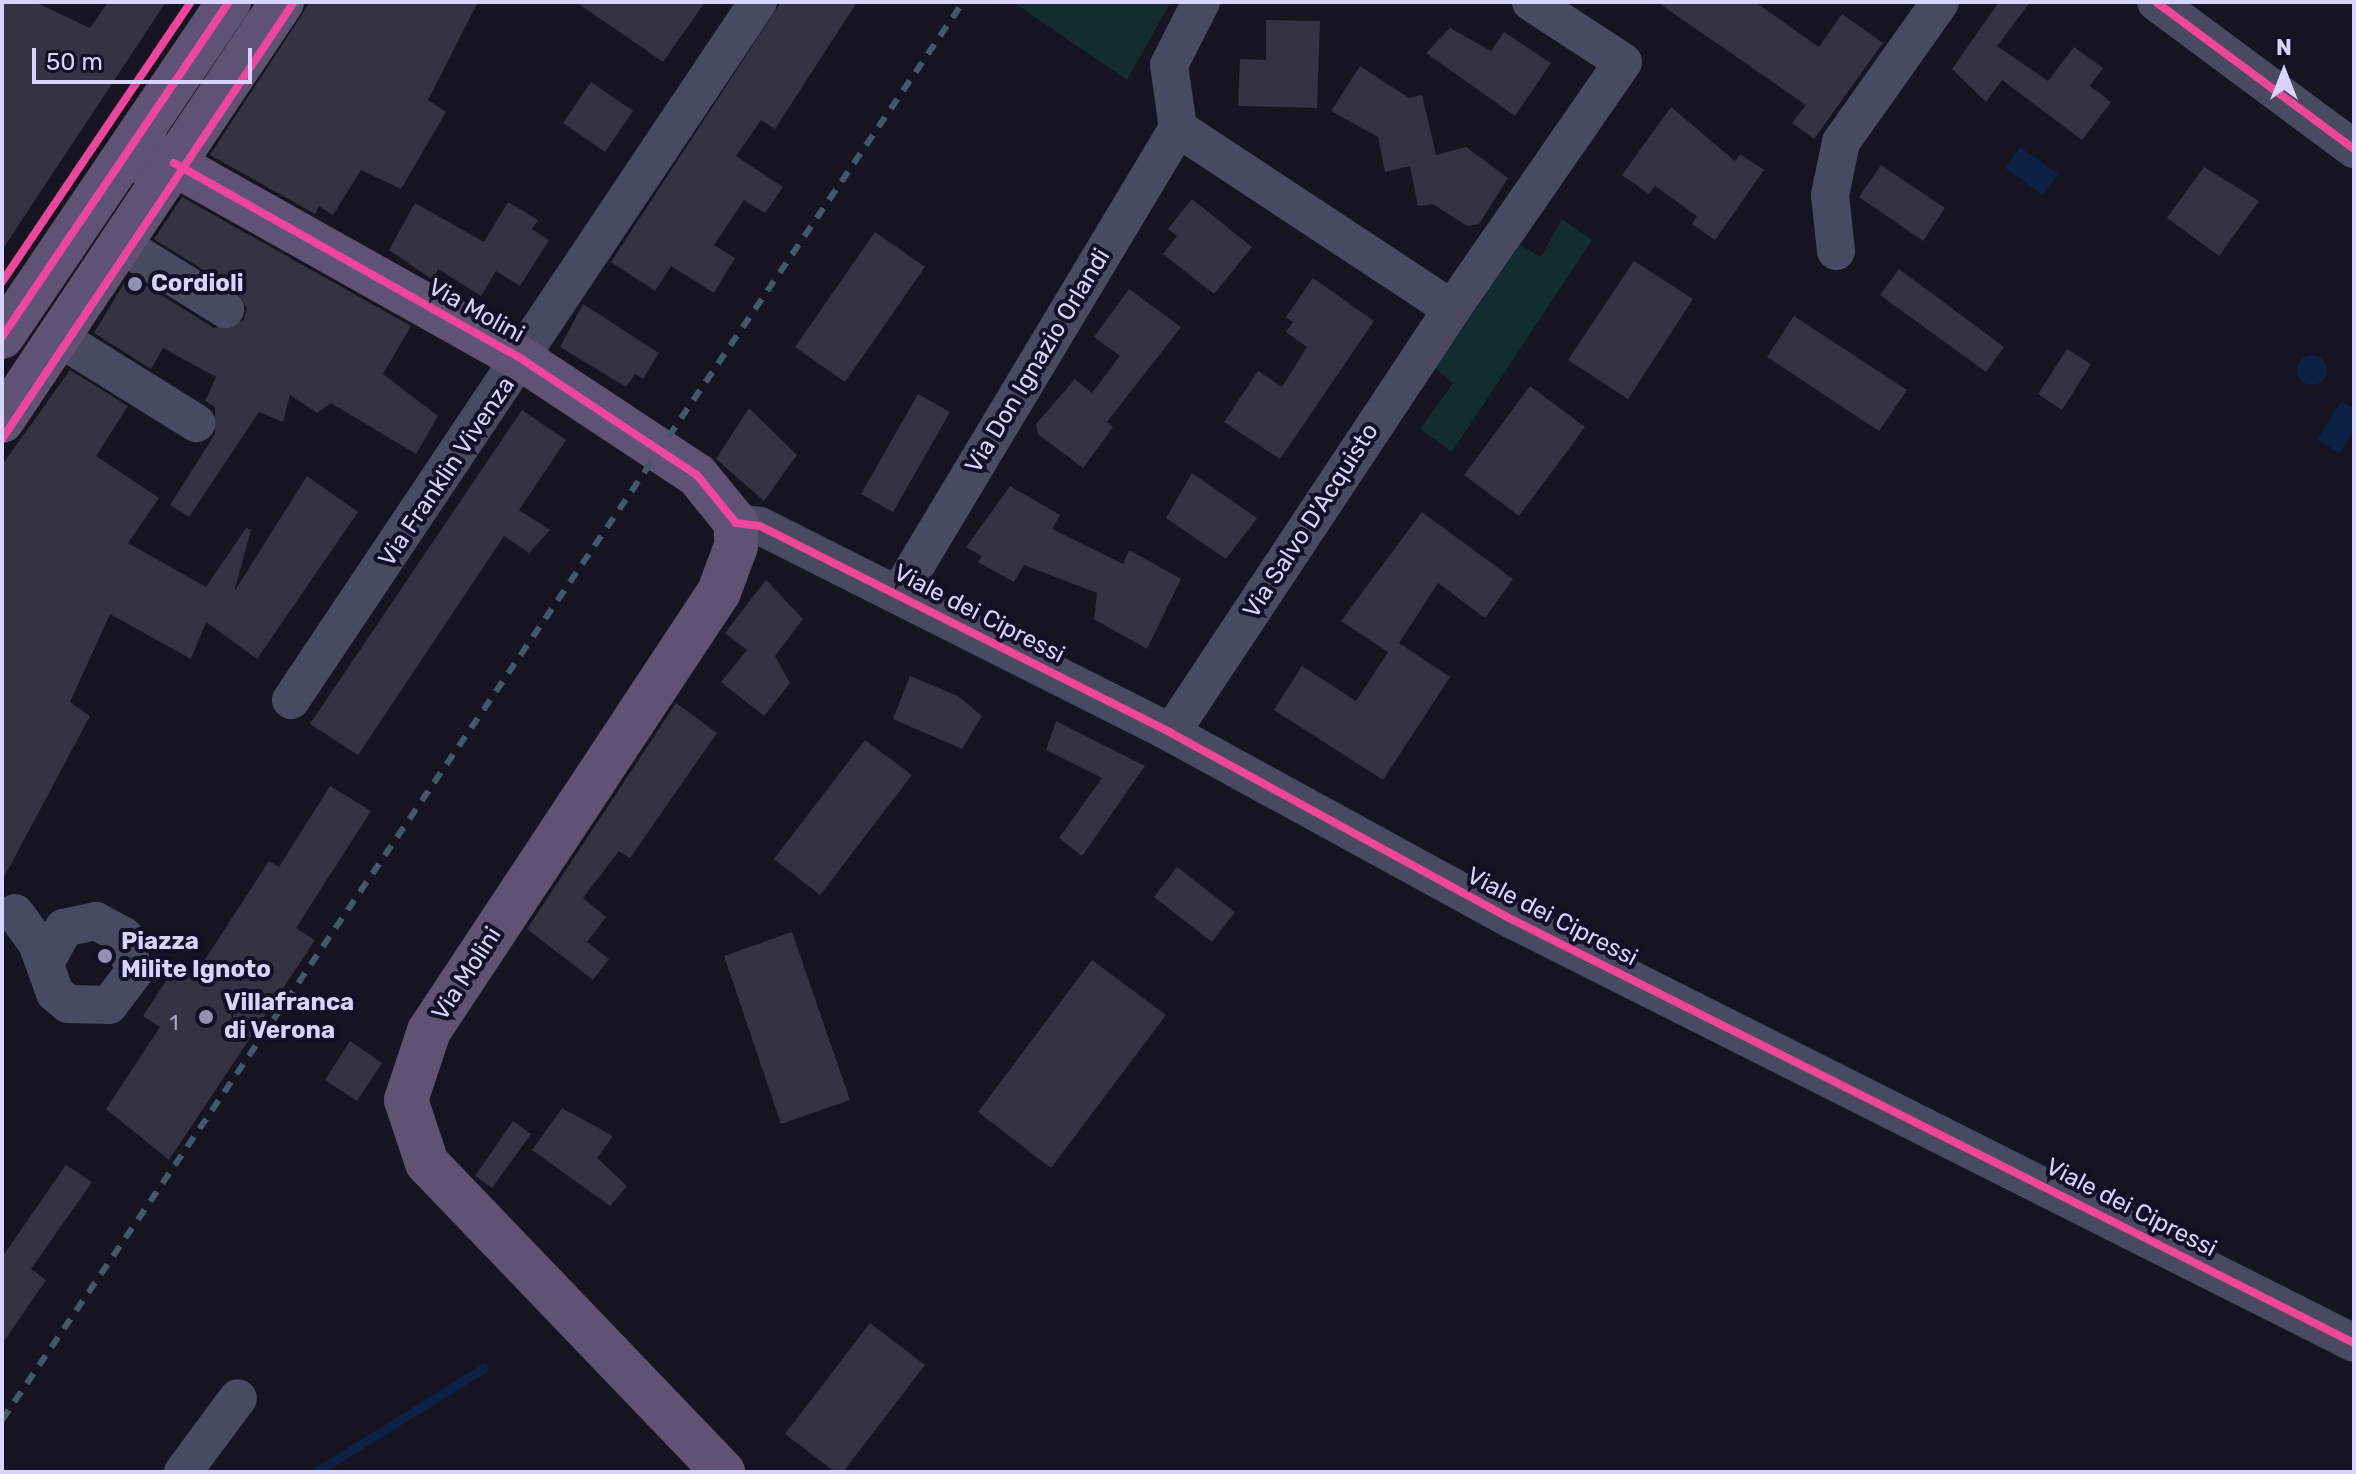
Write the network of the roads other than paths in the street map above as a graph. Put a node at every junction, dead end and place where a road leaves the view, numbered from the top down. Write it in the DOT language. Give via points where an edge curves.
graph roads {
  1 [pos="229,2"];
  2 [pos="282,2"];
  3 [pos="758,2"];
  4 [pos="1201,2"];
  5 [pos="1531,2"];
  6 [pos="1940,2"];
  7 [pos="2156,2"];
  8 [pos="1178,128"];
  9 [pos="2354,149"];
  10 [pos="174,163"];
  11 [pos="119,164"];
  12 [pos="121,244"];
  13 [pos="1836,251"];
  14 [pos="225,309"];
  15 [pos="1452,309"];
  16 [pos="2,337"];
  17 [pos="58,337"];
  18 [pos="523,360"];
  19 [pos="2,421"];
  20 [pos="196,423"];
  21 [pos="736,523"];
  22 [pos="898,595"];
  23 [pos="291,700"];
  24 [pos="1171,733"];
  25 [pos="9,909"];
  26 [pos="80,921"];
  27 [pos="45,963"];
  28 [pos="2354,1343"];
  29 [pos="238,1398"];
  30 [pos="183,1472"];
  31 [pos="723,1472"];
  1 -- 11 [label="main road"];
  2 -- 10 [label="main road"];
  3 -- 18 [label="street, Via Franklin Vivenza"];
  4 -- 8 [label="street" via="1169,65"];
  5 -- 15 [label="street, Via Salvo D'Acquisto" via="1623,62"];
  6 -- 13 [label="street" via="1841,142 1830,195"];
  7 -- 9 [label="street"];
  8 -- 15 [label="street"];
  8 -- 22 [label="street, Via Don Ignazio Orlandi"];
  10 -- 11 [label="main road, Via Molini" via="149,153"];
  10 -- 12 [label="main road"];
  10 -- 18 [label="main road, Via Molini"];
  11 -- 16 [label="main road"];
  12 -- 14 [label="street"];
  12 -- 17 [label="main road"];
  15 -- 24 [label="street, Via Salvo D'Acquisto"];
  17 -- 19 [label="main road"];
  17 -- 20 [label="street"];
  18 -- 21 [label="main road, Via Molini" via="697,475"];
  18 -- 23 [label="street, Via Franklin Vivenza"];
  21 -- 22 [label="street, Viale dei Cipressi" via="760,526"];
  21 -- 31 [label="main road, Via Molini" via="736,546 719,592 429,1031 406,1100 427,1163"];
  22 -- 24 [label="street, Viale dei Cipressi"];
  24 -- 28 [label="street, Viale dei Cipressi" via="1513,920"];
  25 -- 26 [label="street"];
  25 -- 27 [label="street"];
  26 -- 27 [label="street" via="53,939"];
  26 -- 27 [label="street" via="124,936 134,957 128,987 109,1005 82,1009 55,993"];
  29 -- 30 [label="street"];
}
